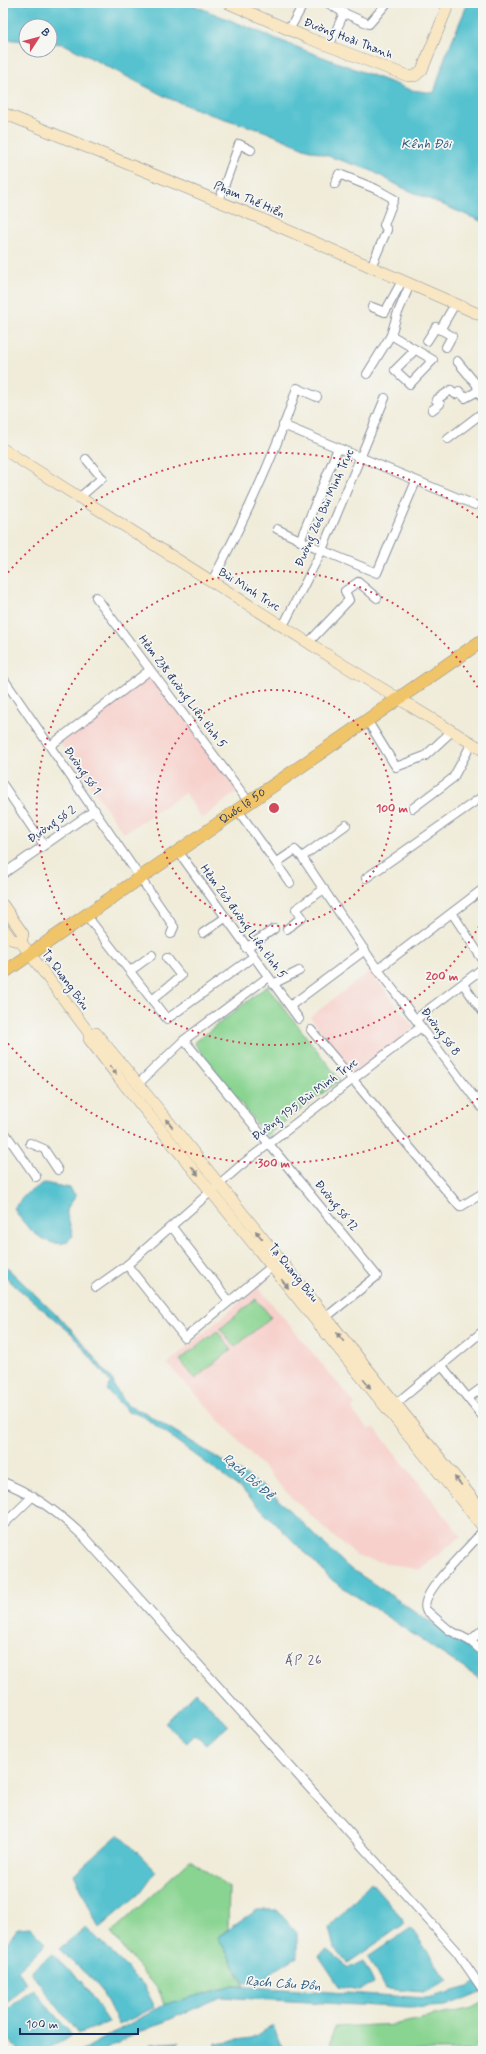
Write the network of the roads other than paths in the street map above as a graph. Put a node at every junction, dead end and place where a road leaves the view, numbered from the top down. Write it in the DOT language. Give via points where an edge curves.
graph roads {
  1 [pos="304,3"];
  2 [pos="328,3"];
  3 [pos="387,3"];
  4 [pos="450,3"];
  5 [pos="232,4"];
  6 [pos="344,13"];
  7 [pos="289,30"];
  8 [pos="329,46"];
  9 [pos="3,114"];
  10 [pos="251,150"];
  11 [pos="335,184"];
  12 [pos="218,201"];
  13 [pos="370,267"];
  14 [pos="406,282"];
  15 [pos="455,304"];
  16 [pos="372,307"];
  17 [pos="483,316"];
  18 [pos="440,330"];
  19 [pos="391,335"];
  20 [pos="428,341"];
  21 [pos="446,347"];
  22 [pos="415,350"];
  23 [pos="457,361"];
  24 [pos="367,374"];
  25 [pos="479,386"];
  26 [pos="317,397"];
  27 [pos="385,398"];
  28 [pos="483,399"];
  29 [pos="432,410"];
  30 [pos="482,413"];
  31 [pos="283,425"];
  32 [pos="448,439"];
  33 [pos="338,448"];
  34 [pos="3,449"];
  35 [pos="361,457"];
  36 [pos="86,459"];
  37 [pos="416,480"];
  38 [pos="80,497"];
  39 [pos="474,505"];
  40 [pos="277,529"];
  41 [pos="300,540"];
  42 [pos="322,550"];
  43 [pos="212,581"];
  44 [pos="96,597"];
  45 [pos="377,598"];
  46 [pos="283,626"];
  47 [pos="483,640"];
  48 [pos="308,643"];
  49 [pos="150,670"];
  50 [pos="3,678"];
  51 [pos="400,699"];
  52 [pos="367,720"];
  53 [pos="452,731"];
  54 [pos="472,743"];
  55 [pos="50,746"];
  56 [pos="483,750"];
  57 [pos="3,786"];
  58 [pos="483,796"];
  59 [pos="248,802"];
  60 [pos="413,808"];
  61 [pos="237,809"];
  62 [pos="94,810"];
  63 [pos="346,825"];
  64 [pos="44,845"];
  65 [pos="178,851"];
  66 [pos="302,857"];
  67 [pos="276,863"];
  68 [pos="3,874"];
  69 [pos="140,877"];
  70 [pos="366,878"];
  71 [pos="290,883"];
  72 [pos="324,889"];
  73 [pos="483,890"];
  74 [pos="3,905"];
  75 [pos="452,913"];
  76 [pos="86,915"];
  77 [pos="225,918"];
  78 [pos="3,928"];
  79 [pos="274,929"];
  80 [pos="287,929"];
  81 [pos="203,933"];
  82 [pos="170,934"];
  83 [pos="21,942"];
  84 [pos="246,948"];
  85 [pos="365,950"];
  86 [pos="30,954"];
  87 [pos="152,955"];
  88 [pos="253,957"];
  89 [pos="167,958"];
  90 [pos="483,960"];
  91 [pos="483,968"];
  92 [pos="378,969"];
  93 [pos="130,971"];
  94 [pos="299,971"];
  95 [pos="3,973"];
  96 [pos="270,981"];
  97 [pos="463,984"];
  98 [pos="152,1000"];
  99 [pos="290,1006"];
  100 [pos="483,1012"];
  101 [pos="299,1019"];
  102 [pos="416,1019"];
  103 [pos="421,1027"];
  104 [pos="311,1030"];
  105 [pos="89,1033"];
  106 [pos="184,1040"];
  107 [pos="352,1079"];
  108 [pos="138,1084"];
  109 [pos="483,1109"];
  110 [pos="3,1130"];
  111 [pos="30,1143"];
  112 [pos="268,1143"];
  113 [pos="58,1170"];
  114 [pos="36,1177"];
  115 [pos="214,1187"];
  116 [pos="483,1193"];
  117 [pos="172,1227"];
  118 [pos="127,1265"];
  119 [pos="271,1267"];
  120 [pos="96,1287"];
  121 [pos="230,1301"];
  122 [pos="325,1318"];
  123 [pos="483,1332"];
  124 [pos="442,1366"];
  125 [pos="483,1387"];
  126 [pos="468,1398"];
  127 [pos="392,1407"];
  128 [pos="483,1418"];
  129 [pos="3,1482"];
  130 [pos="33,1496"];
  131 [pos="483,1511"];
  132 [pos="3,1524"];
  133 [pos="483,1527"];
  134 [pos="483,1530"];
  135 [pos="483,1629"];
  136 [pos="470,1641"];
  137 [pos="483,1652"];
  138 [pos="483,1990"];
  1 -- 7 [label="street"];
  2 -- 6 [label="street"];
  3 -- 6 [label="street" via="369,24"];
  4 -- 8 [label="main road, Đường Hoài Thanh" via="422,70 415,76 408,76"];
  5 -- 7 [label="main road, Đường Hoài Thanh"];
  6 -- 8 [label="street"];
  7 -- 8 [label="main road, Đường Hoài Thanh"];
  9 -- 12 [label="main road, Phạm Thế Hiển"];
  10 -- 12 [label="street" via="238,144"];
  11 -- 13 [label="street" via="339,174 394,199 384,225 387,230"];
  12 -- 13 [label="main road, Phạm Thế Hiển"];
  13 -- 14 [label="main road, Phạm Thế Hiển"];
  14 -- 15 [label="main road, Phạm Thế Hiển"];
  14 -- 16 [label="street" via="385,312"];
  14 -- 19 [label="street"];
  15 -- 17 [label="main road, Phạm Thế Hiển"];
  15 -- 18 [label="street"];
  18 -- 20 [label="street" via="436,327"];
  18 -- 21 [label="street" via="452,336"];
  19 -- 22 [label="street"];
  19 -- 24 [label="street"];
  22 -- 22 [label="street" via="433,360 410,384 396,370"];
  23 -- 25 [label="street"];
  25 -- 28 [label="street"];
  25 -- 29 [label="street" via="465,398 459,391 455,394 451,390 436,400 440,404"];
  26 -- 31 [label="street" via="297,388"];
  27 -- 35 [label="street, Đường 266 Bùi Minh Trực"];
  30 -- 32 [label="street"];
  31 -- 33 [label="street"];
  31 -- 43 [label="street" via="248,509"];
  33 -- 35 [label="street"];
  33 -- 41 [label="street, Đường 266 Bùi Minh Trực"];
  34 -- 38 [label="main road, Bùi Minh Trực"];
  35 -- 37 [label="street"];
  35 -- 42 [label="street, Đường 266 Bùi Minh Trực"];
  36 -- 38 [label="street" via="102,478"];
  37 -- 39 [label="street"];
  37 -- 42 [label="street" via="377,573"];
  38 -- 43 [label="main road, Bùi Minh Trực"];
  40 -- 41 [label="street"];
  41 -- 42 [label="street"];
  42 -- 46 [label="street, Đường 266 Bùi Minh Trực"];
  43 -- 46 [label="main road, Bùi Minh Trực"];
  44 -- 49 [label="street, Hẻm 238 đường Liên tỉnh 5"];
  45 -- 48 [label="street" via="358,582 345,591 349,600"];
  46 -- 48 [label="main road, Bùi Minh Trực"];
  47 -- 51 [label="main road, Quốc lộ 50"];
  48 -- 51 [label="main road, Bùi Minh Trực"];
  49 -- 55 [label="street"];
  49 -- 59 [label="street, Hẻm 238 đường Liên tỉnh 5"];
  50 -- 55 [label="street, Đường số 1"];
  51 -- 52 [label="main road, Quốc lộ 50"];
  51 -- 53 [label="main road, Bùi Minh Trực"];
  52 -- 53 [label="street" via="396,766 425,756"];
  52 -- 59 [label="main road, Quốc lộ 50"];
  53 -- 54 [label="main road, Bùi Minh Trực"];
  54 -- 56 [label="main road, Bùi Minh Trực"];
  54 -- 60 [label="street" via="453,778"];
  55 -- 62 [label="street, Đường số 1"];
  57 -- 64 [label="street"];
  58 -- 70 [label="street"];
  59 -- 61 [label="main road, Quốc lộ 50"];
  61 -- 65 [label="main road, Quốc lộ 50"];
  61 -- 67 [label="street"];
  62 -- 64 [label="street, Đường số 2"];
  62 -- 69 [label="street, Đường số 1"];
  63 -- 66 [label="street"];
  64 -- 68 [label="street, Đường số 2"];
  65 -- 69 [label="main road, Quốc lộ 50"];
  65 -- 77 [label="street, Hẻm 263 đường Liên tỉnh 5"];
  66 -- 67 [label="street" via="295,850"];
  66 -- 72 [label="street, Đường số 8"];
  67 -- 71 [label="street"];
  69 -- 76 [label="main road, Quốc lộ 50"];
  69 -- 82 [label="street, Đường số 1" via="174,927"];
  72 -- 80 [label="street" via="296,909 302,917"];
  72 -- 85 [label="street, Đường số 8"];
  73 -- 75 [label="street"];
  74 -- 83 [label="main road, Tạ Quang Bửu" via="23,934"];
  75 -- 90 [label="street"];
  75 -- 92 [label="street"];
  76 -- 86 [label="main road, Quốc lộ 50"];
  76 -- 93 [label="street"];
  77 -- 81 [label="street"];
  77 -- 84 [label="street, Hẻm 263 đường Liên tỉnh 5"];
  78 -- 83 [label="main road, Tạ Quang Bửu" via="11,939"];
  79 -- 84 [label="street"];
  83 -- 86 [label="main road, Tạ Quang Bửu"];
  84 -- 88 [label="street, Hẻm 263 đường Liên tỉnh 5"];
  85 -- 92 [label="street, Đường số 8"];
  85 -- 99 [label="street"];
  86 -- 95 [label="main road, Quốc lộ 50"];
  86 -- 105 [label="main road, Tạ Quang Bửu"];
  87 -- 93 [label="street"];
  88 -- 96 [label="street, Hẻm 263 đường Liên tỉnh 5"];
  88 -- 98 [label="street" via="167,1019"];
  89 -- 98 [label="street" via="181,976"];
  91 -- 97 [label="street"];
  92 -- 102 [label="street, Đường số 8"];
  93 -- 98 [label="street"];
  94 -- 96 [label="street"];
  96 -- 99 [label="street, Hẻm 263 đường Liên tỉnh 5"];
  96 -- 106 [label="street"];
  97 -- 100 [label="street"];
  97 -- 102 [label="street"];
  99 -- 101 [label="street, Hẻm 263 đường Liên tỉnh 5"];
  102 -- 103 [label="street, Đường số 8"];
  103 -- 107 [label="street, Đường 195 Bùi Minh Trực"];
  103 -- 109 [label="street, Đường số 8"];
  104 -- 107 [label="street"];
  105 -- 108 [label="main road, Tạ Quang Bửu" via="96,1033"];
  105 -- 115 [label="main road, Tạ Quang Bửu, one-way" via="89,1039 115,1072"];
  106 -- 108 [label="street"];
  106 -- 112 [label="street, Đường số 12"];
  107 -- 112 [label="street, Đường 195 Bùi Minh Trực"];
  107 -- 116 [label="street" via="460,1207"];
  115 -- 108 [label="main road, Tạ Quang Bửu, one-way"];
  110 -- 114 [label="street"];
  111 -- 113 [label="street" via="44,1149"];
  112 -- 115 [label="street, Đường 195 Bùi Minh Trực"];
  112 -- 122 [label="street, Đường số 12" via="377,1276"];
  115 -- 117 [label="street, Đường 195 Bùi Minh Trực"];
  115 -- 119 [label="main road, Tạ Quang Bửu"];
  122 -- 115 [label="main road, Tạ Quang Bửu, one-way"];
  117 -- 118 [label="street, Đường 195 Bùi Minh Trực"];
  117 -- 121 [label="street"];
  118 -- 120 [label="street, Đường 195 Bùi Minh Trực"];
  118 -- 121 [label="street" via="186,1338"];
  119 -- 121 [label="street"];
  119 -- 127 [label="main road, Tạ Quang Bửu, one-way"];
  127 -- 122 [label="main road, Tạ Quang Bửu, one-way"];
  123 -- 124 [label="street"];
  124 -- 126 [label="street"];
  124 -- 127 [label="street"];
  125 -- 126 [label="street"];
  126 -- 128 [label="street"];
  131 -- 127 [label="main road, Tạ Quang Bửu, one-way"];
  127 -- 133 [label="main road, Tạ Quang Bửu"];
  129 -- 130 [label="street"];
  130 -- 132 [label="street"];
  130 -- 138 [label="street" via="54,1510 88,1541 457,1952"];
  134 -- 136 [label="street" via="438,1580 425,1601 426,1610 449,1630"];
  135 -- 136 [label="street"];
  136 -- 137 [label="street"];
}
